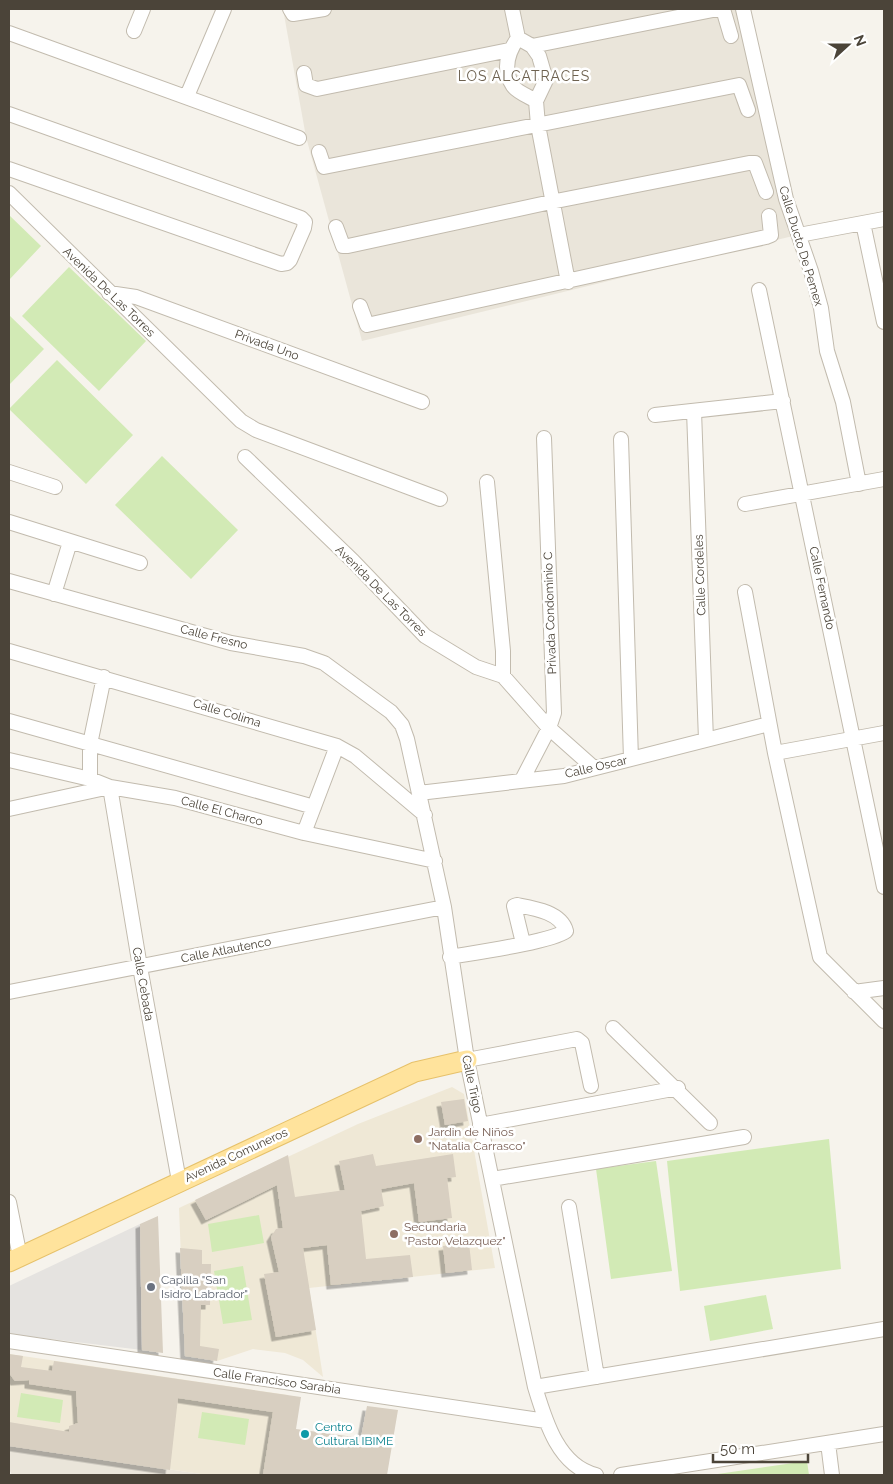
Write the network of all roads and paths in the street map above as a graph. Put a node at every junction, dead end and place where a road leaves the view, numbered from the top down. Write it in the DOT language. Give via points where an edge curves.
graph roads {
  1 [pos="143,9"];
  2 [pos="224,9"];
  3 [pos="290,9"];
  4 [pos="324,9"];
  5 [pos="512,9"];
  6 [pos="719,9"];
  7 [pos="743,9"];
  8 [pos="134,31"];
  9 [pos="9,33"];
  10 [pos="731,36"];
  11 [pos="518,38"];
  12 [pos="532,46"];
  13 [pos="509,50"];
  14 [pos="304,73"];
  15 [pos="187,96"];
  16 [pos="536,102"];
  17 [pos="748,110"];
  18 [pos="9,114"];
  19 [pos="538,125"];
  20 [pos="299,138"];
  21 [pos="319,152"];
  22 [pos="9,169"];
  23 [pos="766,192"];
  24 [pos="9,194"];
  25 [pos="551,202"];
  26 [pos="769,216"];
  27 [pos="884,219"];
  28 [pos="863,223"];
  29 [pos="336,228"];
  30 [pos="798,235"];
  31 [pos="568,282"];
  32 [pos="759,290"];
  33 [pos="109,293"];
  34 [pos="360,306"];
  35 [pos="884,322"];
  36 [pos="782,401"];
  37 [pos="422,402"];
  38 [pos="694,411"];
  39 [pos="655,415"];
  40 [pos="544,438"];
  41 [pos="620,439"];
  42 [pos="245,457"];
  43 [pos="9,472"];
  44 [pos="884,479"];
  45 [pos="487,482"];
  46 [pos="859,484"];
  47 [pos="55,486"];
  48 [pos="803,494"];
  49 [pos="440,499"];
  50 [pos="745,504"];
  51 [pos="9,522"];
  52 [pos="70,542"];
  53 [pos="140,563"];
  54 [pos="9,581"];
  55 [pos="745,592"];
  56 [pos="54,594"];
  57 [pos="9,651"];
  58 [pos="503,676"];
  59 [pos="104,677"];
  60 [pos="9,721"];
  61 [pos="769,724"];
  62 [pos="402,725"];
  63 [pos="549,728"];
  64 [pos="884,732"];
  65 [pos="853,738"];
  66 [pos="706,740"];
  67 [pos="90,744"];
  68 [pos="337,746"];
  69 [pos="776,754"];
  70 [pos="631,759"];
  71 [pos="9,760"];
  72 [pos="594,768"];
  73 [pos="90,779"];
  74 [pos="522,780"];
  75 [pos="110,787"];
  76 [pos="419,793"];
  77 [pos="314,807"];
  78 [pos="9,809"];
  79 [pos="425,815"];
  80 [pos="304,833"];
  81 [pos="435,861"];
  82 [pos="884,887"];
  83 [pos="444,907"];
  84 [pos="523,943"];
  85 [pos="450,957"];
  86 [pos="140,967"];
  87 [pos="884,988"];
  88 [pos="9,992"];
  89 [pos="854,992"];
  90 [pos="884,1021"];
  91 [pos="613,1028"];
  92 [pos="467,1060"];
  93 [pos="591,1086"];
  94 [pos="678,1088"];
  95 [pos="710,1123"];
  96 [pos="480,1124"];
  97 [pos="744,1137"];
  98 [pos="492,1179"];
  99 [pos="180,1181"];
  100 [pos="9,1202"];
  101 [pos="569,1208"];
  102 [pos="14,1260"];
  103 [pos="884,1329"];
  104 [pos="9,1341"];
  105 [pos="597,1376"];
  106 [pos="535,1387"];
  107 [pos="546,1421"];
  108 [pos="884,1434"];
  109 [pos="828,1443"];
  110 [pos="596,1475"];
  111 [pos="621,1475"];
  112 [pos="832,1475"];
  1 -- 8 [label="street"];
  2 -- 15 [label="street"];
  3 -- 4 [label="street" via="293,14"];
  5 -- 11 [label="street"];
  6 -- 10 [label="street" via="726,14"];
  6 -- 12 [label="street"];
  7 -- 30 [label="street, Calle Ducto De Pemex" via="786,199"];
  9 -- 15 [label="street"];
  11 -- 12 [label="street"];
  11 -- 13 [label="street"];
  12 -- 16 [label="street" via="539,56 546,80"];
  13 -- 14 [label="street" via="317,89 306,85"];
  13 -- 16 [label="street" via="506,65 513,86"];
  15 -- 20 [label="street"];
  16 -- 19 [label="street"];
  17 -- 19 [label="street" via="739,85"];
  18 -- 22 [label="street" via="301,218 305,222 304,228 287,263 281,264"];
  19 -- 21 [label="street" via="324,167"];
  19 -- 25 [label="street"];
  23 -- 25 [label="street" via="758,168 755,163 749,163"];
  24 -- 33 [label="street, Avenida De Las Torres"];
  25 -- 29 [label="street" via="348,246 341,242"];
  25 -- 31 [label="street"];
  26 -- 31 [label="street" via="772,230 766,237"];
  27 -- 28 [label="street"];
  28 -- 30 [label="street"];
  28 -- 35 [label="street"];
  30 -- 46 [label="street, Calle Ducto De Pemex" via="821,308 826,351 843,402"];
  31 -- 34 [label="street" via="367,326"];
  32 -- 36 [label="street, Calle Fernando"];
  33 -- 37 [label="street, Privada Uno" via="136,297"];
  33 -- 49 [label="street, Avenida De Las Torres" via="241,421 256,430"];
  36 -- 38 [label="street"];
  36 -- 48 [label="street, Calle Fernando"];
  38 -- 39 [label="street"];
  38 -- 66 [label="street, Calle Cordeles"];
  40 -- 63 [label="street, Privada Condominio C" via="554,713"];
  41 -- 70 [label="street"];
  42 -- 58 [label="street, Avenida De Las Torres" via="425,636 476,667"];
  43 -- 47 [label="street"];
  44 -- 46 [label="street"];
  45 -- 58 [label="street"];
  46 -- 48 [label="street"];
  48 -- 50 [label="street"];
  48 -- 65 [label="street, Calle Fernando"];
  51 -- 52 [label="street"];
  52 -- 53 [label="street"];
  52 -- 56 [label="street"];
  54 -- 56 [label="street, Calle Fresno"];
  55 -- 61 [label="street"];
  56 -- 62 [label="street, Calle Fresno" via="230,643 304,656 324,663 391,712"];
  57 -- 59 [label="street, Calle Colima"];
  58 -- 63 [label="street"];
  59 -- 67 [label="street"];
  59 -- 68 [label="street, Calle Colima"];
  60 -- 67 [label="street"];
  61 -- 66 [label="street, Calle Oscar"];
  61 -- 69 [label="street"];
  62 -- 76 [label="street, Calle Trigo"];
  63 -- 72 [label="street"];
  63 -- 74 [label="street, Privada Condominio C"];
  64 -- 65 [label="street"];
  65 -- 69 [label="street"];
  65 -- 82 [label="street, Calle Fernando"];
  66 -- 70 [label="street, Calle Oscar"];
  67 -- 73 [label="street"];
  67 -- 77 [label="street"];
  68 -- 77 [label="street"];
  68 -- 79 [label="street, Calle Colima" via="355,756"];
  69 -- 89 [label="street" via="820,957"];
  70 -- 72 [label="street, Calle Oscar"];
  71 -- 73 [label="street, Calle El Charco"];
  72 -- 74 [label="street, Calle Oscar" via="564,776"];
  73 -- 75 [label="street, Calle El Charco"];
  74 -- 76 [label="street, Calle Oscar"];
  75 -- 78 [label="street"];
  75 -- 80 [label="street, Calle El Charco" via="175,798"];
  75 -- 86 [label="street, Calle Cebada"];
  76 -- 79 [label="street, Calle Trigo"];
  77 -- 80 [label="street"];
  79 -- 81 [label="street, Calle Trigo"];
  80 -- 81 [label="street, Calle El Charco"];
  81 -- 83 [label="street, Calle Trigo"];
  83 -- 85 [label="street, Calle Trigo"];
  83 -- 86 [label="street, Calle Atlautenco"];
  84 -- 84 [label="street" via="560,935 566,931 545,911 517,905 514,910"];
  84 -- 85 [label="street"];
  85 -- 92 [label="street, Calle Trigo"];
  86 -- 88 [label="street, Calle Atlautenco"];
  86 -- 99 [label="street, Calle Cebada"];
  87 -- 89 [label="street"];
  89 -- 90 [label="street"];
  91 -- 94 [label="street"];
  92 -- 93 [label="street" via="577,1039 582,1043"];
  92 -- 96 [label="street, Calle Trigo"];
  92 -- 99 [label="main road, Avenida Comuneros" via="415,1072"];
  94 -- 95 [label="street"];
  94 -- 96 [label="street"];
  96 -- 98 [label="street, Calle Trigo"];
  97 -- 98 [label="street"];
  98 -- 106 [label="street, Calle Trigo"];
  99 -- 102 [label="main road, Avenida Comuneros"];
  100 -- 102 [label="street"];
  101 -- 105 [label="street"];
  103 -- 105 [label="street"];
  104 -- 107 [label="street, Calle Francisco Sarabia"];
  105 -- 106 [label="street"];
  106 -- 107 [label="street, Calle Trigo"];
  107 -- 110 [label="street, Calle Trigo" via="573,1464"];
  108 -- 109 [label="street"];
  109 -- 111 [label="street"];
  109 -- 112 [label="street"];
}
